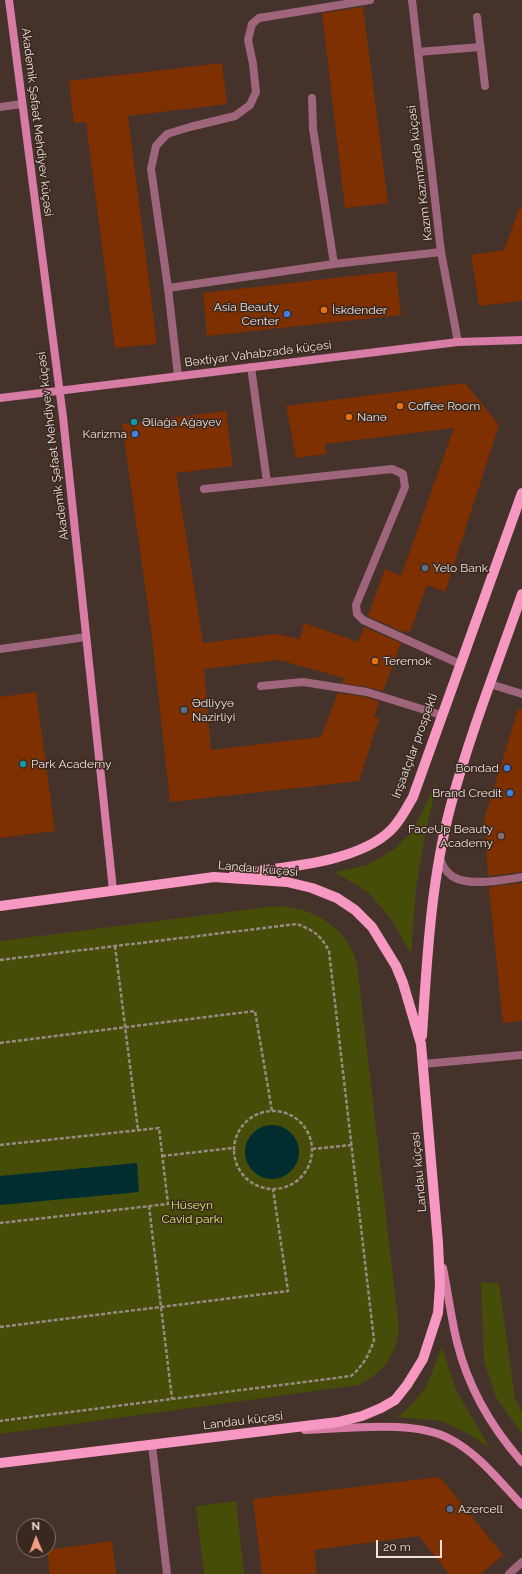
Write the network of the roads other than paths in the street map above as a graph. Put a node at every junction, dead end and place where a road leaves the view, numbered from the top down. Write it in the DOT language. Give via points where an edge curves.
graph roads {
  1 [pos="9,0"];
  2 [pos="370,0"];
  3 [pos="412,0"];
  4 [pos="477,17"];
  5 [pos="480,47"];
  6 [pos="418,52"];
  7 [pos="485,86"];
  8 [pos="312,98"];
  9 [pos="22,104"];
  10 [pos="0,107"];
  11 [pos="441,252"];
  12 [pos="334,264"];
  13 [pos="168,288"];
  14 [pos="521,341"];
  15 [pos="458,342"];
  16 [pos="251,368"];
  17 [pos="178,376"];
  18 [pos="59,391"];
  19 [pos="0,398"];
  20 [pos="267,482"];
  21 [pos="204,489"];
  22 [pos="522,494"];
  23 [pos="522,594"];
  24 [pos="86,636"];
  25 [pos="0,650"];
  26 [pos="460,664"];
  27 [pos="490,684"];
  28 [pos="261,686"];
  29 [pos="522,694"];
  30 [pos="441,715"];
  31 [pos="440,858"];
  32 [pos="214,877"];
  33 [pos="522,878"];
  34 [pos="113,890"];
  35 [pos="0,906"];
  36 [pos="421,1044"];
  37 [pos="522,1055"];
  38 [pos="423,1064"];
  39 [pos="438,1243"];
  40 [pos="252,1432"];
  41 [pos="152,1445"];
  42 [pos="522,1462"];
  43 [pos="0,1464"];
  44 [pos="522,1505"];
  45 [pos="522,1562"];
  46 [pos="167,1574"];
  47 [pos="509,1574"];
  1 -- 9 [label="street, Akademik Şəfaət Mehdiyev küçəsi"];
  2 -- 13 [label="street" via="259,18 252,24 248,40 256,92 250,105 235,116 167,134 156,146 151,169"];
  3 -- 6 [label="street, Kazım Kazımzadə küçəsi"];
  4 -- 5 [label="street"];
  5 -- 6 [label="street"];
  5 -- 7 [label="street"];
  6 -- 11 [label="street, Kazım Kazımzadə küçəsi"];
  8 -- 12 [label="street" via="313,129"];
  9 -- 10 [label="street"];
  9 -- 18 [label="street, Akademik Şəfaət Mehdiyev küçəsi"];
  11 -- 12 [label="street"];
  11 -- 15 [label="street, Kazım Kazımzadə küçəsi"];
  12 -- 13 [label="street"];
  13 -- 17 [label="street"];
  14 -- 15 [label="street, Bəxtiyar Vahabzadə küçəsi"];
  15 -- 16 [label="street, Bəxtiyar Vahabzadə küçəsi"];
  16 -- 17 [label="street, Bəxtiyar Vahabzadə küçəsi"];
  16 -- 20 [label="street"];
  17 -- 18 [label="street, Bəxtiyar Vahabzadə küçəsi"];
  18 -- 19 [label="street, Bəxtiyar Vahabzadə küçəsi"];
  18 -- 24 [label="street, Akademik Şəfaət Mehdiyev küçəsi"];
  20 -- 21 [label="street"];
  20 -- 26 [label="street" via="392,469 403,474 405,487 356,605 356,614 363,620"];
  22 -- 26 [label="main road, İnşaatçılar prospekti"];
  23 -- 27 [label="main road"];
  24 -- 25 [label="street"];
  24 -- 34 [label="street, Akademik Şəfaət Mehdiyev küçəsi"];
  26 -- 30 [label="main road, İnşaatçılar prospekti"];
  27 -- 29 [label="street"];
  27 -- 31 [label="main road" via="466,753"];
  28 -- 30 [label="street" via="303,682 368,692"];
  30 -- 32 [label="main road, İnşaatçılar prospekti" via="412,797 400,820 370,845 328,860"];
  31 -- 33 [label="street" via="445,870 453,878 483,882"];
  31 -- 36 [label="main road" via="430,933"];
  32 -- 34 [label="main road, Landau küçəsi"];
  32 -- 36 [label="main road, Landau küçəsi" via="312,888 338,898 355,910 372,927 396,966 410,1003"];
  34 -- 35 [label="main road, Landau küçəsi"];
  36 -- 38 [label="main road, Landau küçəsi"];
  37 -- 38 [label="street"];
  38 -- 39 [label="main road, Landau küçəsi"];
  39 -- 40 [label="main road, Landau küçəsi" via="438,1313 423,1359 394,1400 362,1416 338,1422"];
  39 -- 42 [label="street" via="457,1342 464,1364 483,1407 500,1436"];
  40 -- 41 [label="main road, Landau küçəsi"];
  40 -- 44 [label="street" via="384,1427 423,1429 452,1440 472,1454"];
  41 -- 43 [label="main road, Landau küçəsi"];
  41 -- 46 [label="street"];
  45 -- 47 [label="street"];
}
